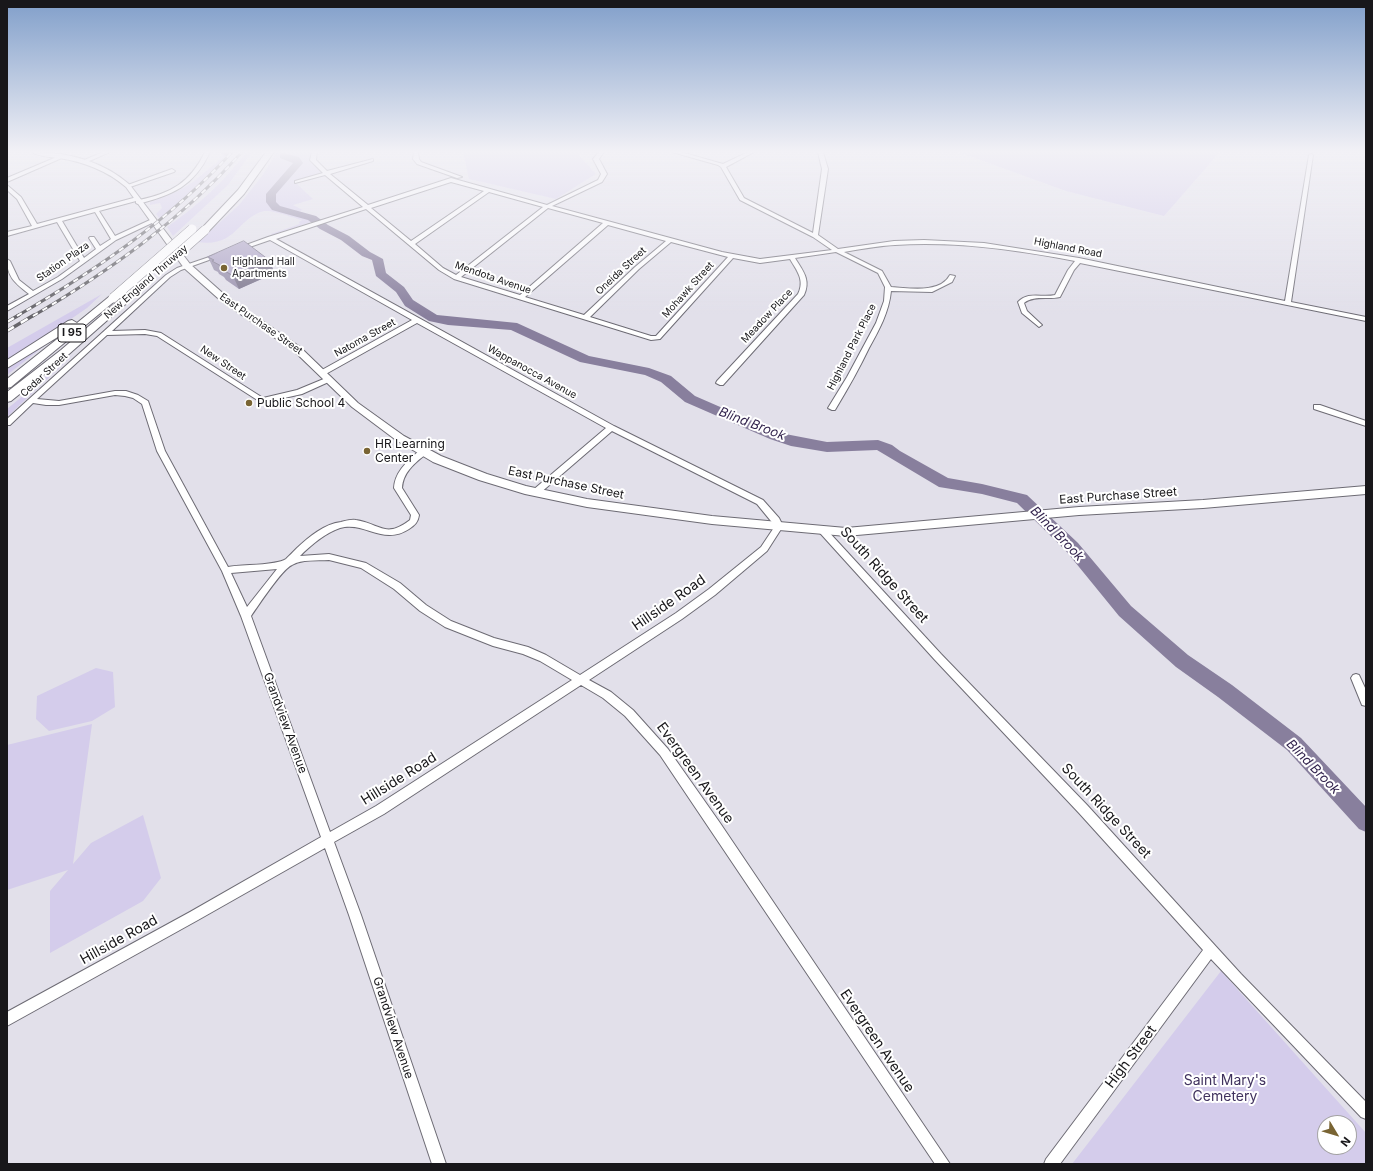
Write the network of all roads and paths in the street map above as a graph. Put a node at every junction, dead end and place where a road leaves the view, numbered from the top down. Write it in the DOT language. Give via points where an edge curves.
graph roads {
  1 [pos="24,207"];
  2 [pos="110,207"];
  3 [pos="142,207"];
  4 [pos="214,207"];
  5 [pos="227,207"];
  6 [pos="367,207"];
  7 [pos="465,207"];
  8 [pos="547,207"];
  9 [pos="550,207"];
  10 [pos="755,207"];
  11 [pos="819,207"];
  12 [pos="1302,207"];
  13 [pos="96,210"];
  14 [pos="59,220"];
  15 [pos="152,221"];
  16 [pos="608,222"];
  17 [pos="35,226"];
  18 [pos="7,234"];
  19 [pos="815,236"];
  20 [pos="92,238"];
  21 [pos="270,238"];
  22 [pos="114,239"];
  23 [pos="670,240"];
  24 [pos="411,244"];
  25 [pos="99,249"];
  26 [pos="232,251"];
  27 [pos="838,251"];
  28 [pos="224,254"];
  29 [pos="732,256"];
  30 [pos="792,258"];
  31 [pos="1079,260"];
  32 [pos="7,261"];
  33 [pos="83,261"];
  34 [pos="187,266"];
  35 [pos="952,276"];
  36 [pos="456,278"];
  37 [pos="888,289"];
  38 [pos="33,294"];
  39 [pos="113,298"];
  40 [pos="520,298"];
  41 [pos="1288,303"];
  42 [pos="7,309"];
  43 [pos="585,318"];
  44 [pos="1366,318"];
  45 [pos="418,320"];
  46 [pos="1039,325"];
  47 [pos="104,333"];
  48 [pos="659,337"];
  49 [pos="7,365"];
  50 [pos="326,376"];
  51 [pos="720,383"];
  52 [pos="7,385"];
  53 [pos="7,398"];
  54 [pos="32,400"];
  55 [pos="1317,407"];
  56 [pos="832,408"];
  57 [pos="7,423"];
  58 [pos="1366,424"];
  59 [pos="611,428"];
  60 [pos="423,452"];
  61 [pos="1366,490"];
  62 [pos="536,492"];
  63 [pos="779,526"];
  64 [pos="823,531"];
  65 [pos="290,562"];
  66 [pos="226,571"];
  67 [pos="246,616"];
  68 [pos="1356,678"];
  69 [pos="582,679"];
  70 [pos="1366,702"];
  71 [pos="328,839"];
  72 [pos="1211,949"];
  73 [pos="7,1019"];
  74 [pos="1366,1112"];
  75 [pos="439,1164"];
  76 [pos="943,1164"];
  77 [pos="1051,1164"];
  1 -- 17 [label="street"];
  2 -- 13 [label="street"];
  3 -- 15 [label="main road, East Purchase Street"];
  4 -- 39 [label="highway, New England Thruway / I 95, bridge"];
  5 -- 53 [label="highway, New England Thruway / I 95, bridge" via="205,230 126,299"];
  6 -- 21 [label="street, Highland Road"];
  6 -- 24 [label="street, Mendota Avenue"];
  7 -- 24 [label="street"];
  8 -- 36 [label="street"];
  9 -- 16 [label="street, Highland Road"];
  10 -- 19 [label="street"];
  11 -- 19 [label="street"];
  12 -- 41 [label="street"];
  13 -- 14 [label="street"];
  13 -- 22 [label="street"];
  14 -- 17 [label="street"];
  14 -- 33 [label="street"];
  15 -- 22 [label="street, Station Plaza"];
  15 -- 34 [label="main road, East Purchase Street"];
  16 -- 23 [label="street, Highland Road"];
  16 -- 40 [label="street"];
  17 -- 18 [label="street"];
  19 -- 27 [label="street"];
  20 -- 25 [label="street"];
  21 -- 26 [label="street, Highland Road"];
  21 -- 45 [label="street, Wappanocca Avenue"];
  22 -- 25 [label="street, Station Plaza"];
  23 -- 29 [label="street, Highland Road"];
  23 -- 43 [label="street, Oneida Street"];
  24 -- 36 [label="street, Mendota Avenue"];
  25 -- 33 [label="street, Station Plaza"];
  27 -- 30 [label="street, Highland Road"];
  27 -- 31 [label="street, Highland Road" via="909,242 964,242"];
  27 -- 37 [label="street" via="880,272"];
  28 -- 34 [label="street"];
  29 -- 30 [label="street, Highland Road" via="760,262"];
  29 -- 48 [label="street, Mohawk Street"];
  30 -- 51 [label="street, Meadow Place" via="806,281 806,286"];
  31 -- 41 [label="street, Highland Road"];
  31 -- 46 [label="street" via="1058,296 1030,297 1021,302 1024,312"];
  32 -- 38 [label="street" via="16,281"];
  33 -- 38 [label="street, Station Plaza"];
  34 -- 47 [label="street, Cedar Street" via="168,276"];
  34 -- 50 [label="main road, East Purchase Street" via="225,300 297,348"];
  35 -- 37 [label="street" via="950,281 932,290"];
  36 -- 40 [label="street, Mendota Avenue"];
  37 -- 56 [label="street, Highland Park Place" via="887,301 878,323"];
  38 -- 42 [label="street, Station Plaza"];
  39 -- 49 [label="highway"];
  39 -- 52 [label="highway, New England Thruway / I 95"];
  40 -- 43 [label="street, Mendota Avenue"];
  41 -- 44 [label="street, Highland Road"];
  43 -- 48 [label="street, Mendota Avenue" via="651,338"];
  45 -- 50 [label="street, Natoma Street"];
  45 -- 59 [label="street, Wappanocca Avenue"];
  47 -- 50 [label="street, New Street" via="159,334 262,401 299,392"];
  47 -- 54 [label="street, Cedar Street"];
  50 -- 60 [label="main road, East Purchase Street" via="355,405"];
  54 -- 57 [label="street, Cedar Street"];
  54 -- 66 [label="street, Grandview Avenue" via="49,404 113,393 126,393 139,398 148,410 160,451"];
  55 -- 58 [label="street"];
  59 -- 62 [label="street"];
  59 -- 63 [label="street, Wappanocca Avenue" via="760,502"];
  60 -- 62 [label="main road, East Purchase Street" via="483,477"];
  60 -- 65 [label="street" via="408,466 398,482 398,488 415,515 414,521 397,532 385,534 355,523 339,526 320,533"];
  61 -- 64 [label="main road, East Purchase Street" via="1203,504 1079,511 864,531"];
  62 -- 63 [label="main road, East Purchase Street" via="587,503"];
  63 -- 64 [label="main road, East Purchase Street"];
  63 -- 69 [label="street, Hillside Road" via="764,549 712,592"];
  64 -- 72 [label="street, South Ridge Street"];
  65 -- 66 [label="street, Evergreen Avenue" via="270,567"];
  65 -- 67 [label="street" via="266,587"];
  65 -- 69 [label="street, Evergreen Avenue" via="329,556 363,565 397,586 423,608 448,624 493,642 525,650"];
  66 -- 67 [label="street, Grandview Avenue"];
  67 -- 71 [label="street, Grandview Avenue"];
  68 -- 70 [label="street"];
  69 -- 71 [label="street, Hillside Road" via="380,810"];
  69 -- 76 [label="street, Evergreen Avenue" via="629,713 664,752"];
  71 -- 73 [label="street, Hillside Road"];
  71 -- 75 [label="street, Grandview Avenue"];
  72 -- 74 [label="street, South Ridge Street"];
  72 -- 77 [label="street, High Street"];
}
